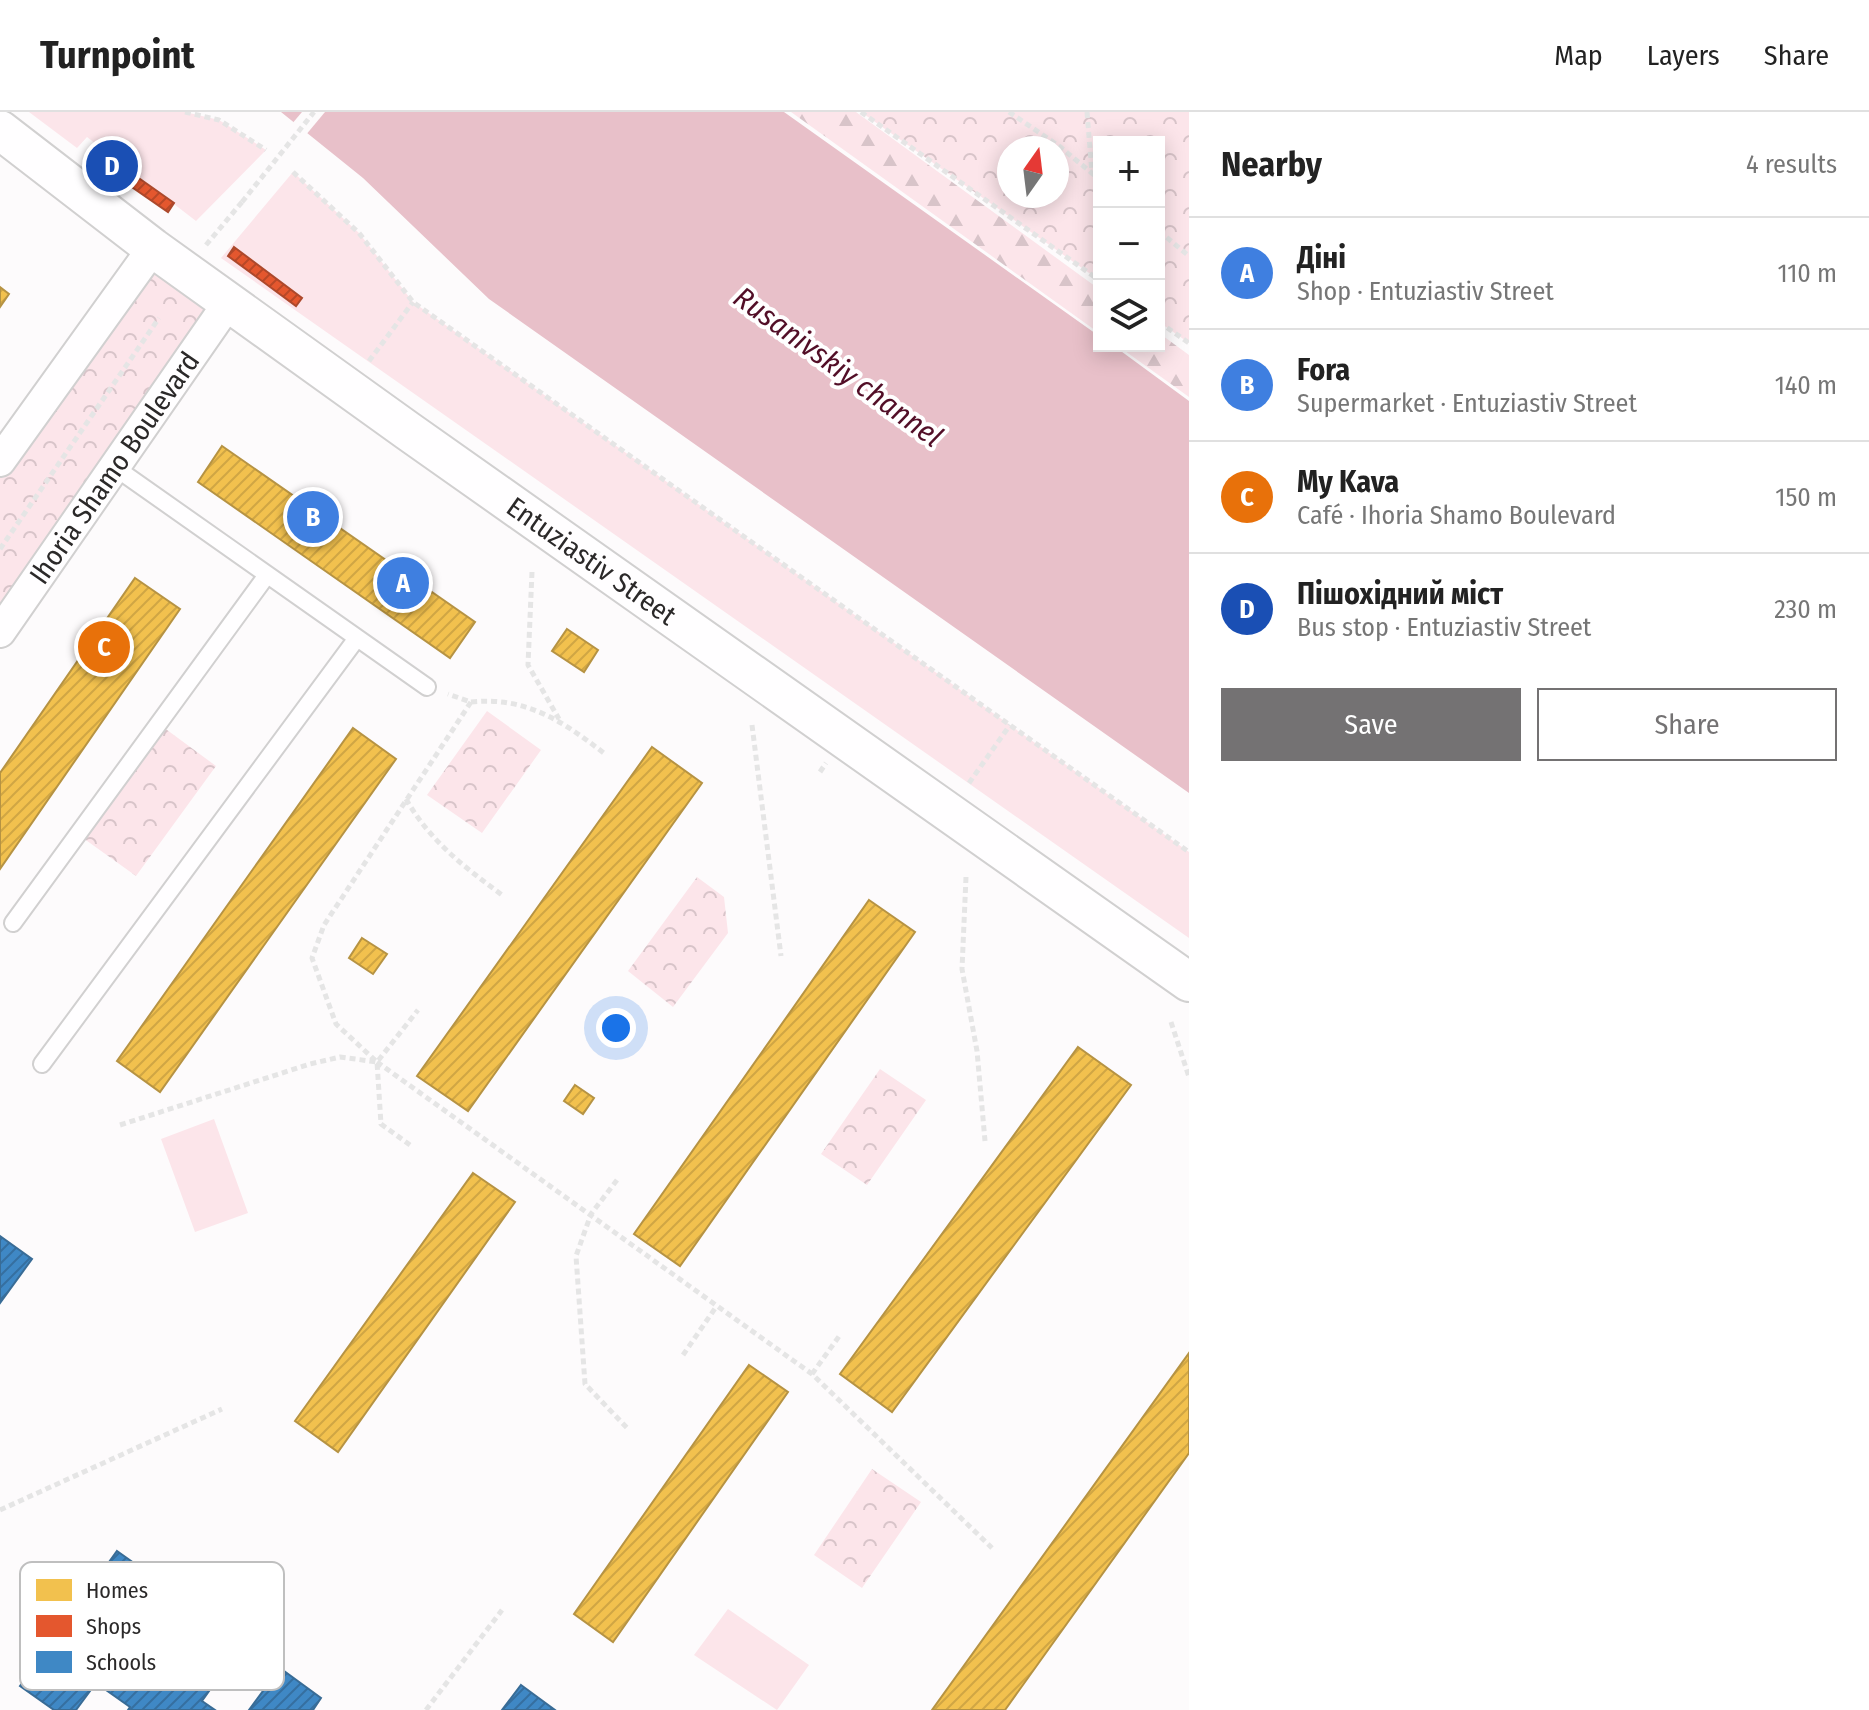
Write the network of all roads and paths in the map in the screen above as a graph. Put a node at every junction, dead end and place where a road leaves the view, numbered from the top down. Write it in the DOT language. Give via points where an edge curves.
graph roads {
  1 [pos="185,112"];
  2 [pos="314,112"];
  3 [pos="861,112"];
  4 [pos="1009,112"];
  5 [pos="1087,112"];
  6 [pos="0,130"];
  7 [pos="266,150"];
  8 [pos="293,172"];
  9 [pos="1092,173"];
  10 [pos="1165,236"];
  11 [pos="206,245"];
  12 [pos="153,248"];
  13 [pos="1189,256"];
  14 [pos="1093,276"];
  15 [pos="229,302"];
  16 [pos="413,302"];
  17 [pos="159,318"];
  18 [pos="1165,326"];
  19 [pos="1189,343"];
  20 [pos="369,361"];
  21 [pos="5,443"];
  22 [pos="113,466"];
  23 [pos="0,549"];
  24 [pos="532,572"];
  25 [pos="267,575"];
  26 [pos="0,632"];
  27 [pos="357,638"];
  28 [pos="427,687"];
  29 [pos="471,702"];
  30 [pos="559,719"];
  31 [pos="752,725"];
  32 [pos="1010,725"];
  33 [pos="605,754"];
  34 [pos="969,783"];
  35 [pos="406,799"];
  36 [pos="1189,852"];
  37 [pos="966,877"];
  38 [pos="502,895"];
  39 [pos="13,923"];
  40 [pos="781,956"];
  41 [pos="1189,982"];
  42 [pos="418,1010"];
  43 [pos="1171,1022"];
  44 [pos="377,1062"];
  45 [pos="42,1064"];
  46 [pos="1189,1077"];
  47 [pos="120,1125"];
  48 [pos="985,1141"];
  49 [pos="410,1145"];
  50 [pos="617,1180"];
  51 [pos="591,1214"];
  52 [pos="716,1307"];
  53 [pos="840,1335"];
  54 [pos="683,1355"];
  55 [pos="812,1374"];
  56 [pos="222,1409"];
  57 [pos="629,1430"];
  58 [pos="0,1510"];
  59 [pos="992,1548"];
  60 [pos="502,1610"];
  61 [pos="426,1710"];
  1 -- 7 [label="path" via="219,120"];
  2 -- 11 [label="path, bridge"];
  3 -- 14 [label="path"];
  4 -- 9 [label="path"];
  5 -- 9 [label="path"];
  6 -- 12 [label="street, Entuziastiv Street"];
  8 -- 16 [label="path" via="359,233"];
  10 -- 13 [label="path"];
  12 -- 15 [label="street, Entuziastiv Street"];
  12 -- 21 [label="street"];
  15 -- 22 [label="street, Ihoria Shamo Boulevard"];
  15 -- 41 [label="street, Entuziastiv Street"];
  16 -- 20 [label="path"];
  16 -- 32 [label="path"];
  17 -- 23 [label="path"];
  18 -- 19 [label="path"];
  22 -- 25 [label="lane"];
  22 -- 26 [label="street, Ihoria Shamo Boulevard"];
  24 -- 30 [label="path" via="528,665"];
  25 -- 27 [label="lane"];
  25 -- 39 [label="lane"];
  27 -- 28 [label="lane"];
  27 -- 45 [label="lane"];
  28 -- 29 [label="path"];
  29 -- 30 [label="path" via="494,700"];
  29 -- 35 [label="path"];
  30 -- 33 [label="path"];
  31 -- 40 [label="path"];
  32 -- 34 [label="path"];
  32 -- 36 [label="path"];
  35 -- 38 [label="path" via="424,830 447,854"];
  35 -- 44 [label="path" via="324,925 312,958 336,1024"];
  37 -- 48 [label="path" via="962,969"];
  42 -- 44 [label="path"];
  43 -- 46 [label="path"];
  44 -- 47 [label="path" via="340,1057 310,1064"];
  44 -- 49 [label="path" via="381,1124"];
  44 -- 51 [label="path"];
  50 -- 51 [label="path"];
  51 -- 52 [label="path"];
  51 -- 57 [label="path" via="576,1256 585,1384"];
  52 -- 54 [label="path"];
  52 -- 55 [label="path"];
  53 -- 55 [label="path"];
  55 -- 59 [label="path"];
  56 -- 58 [label="path"];
  60 -- 61 [label="path"];
}
